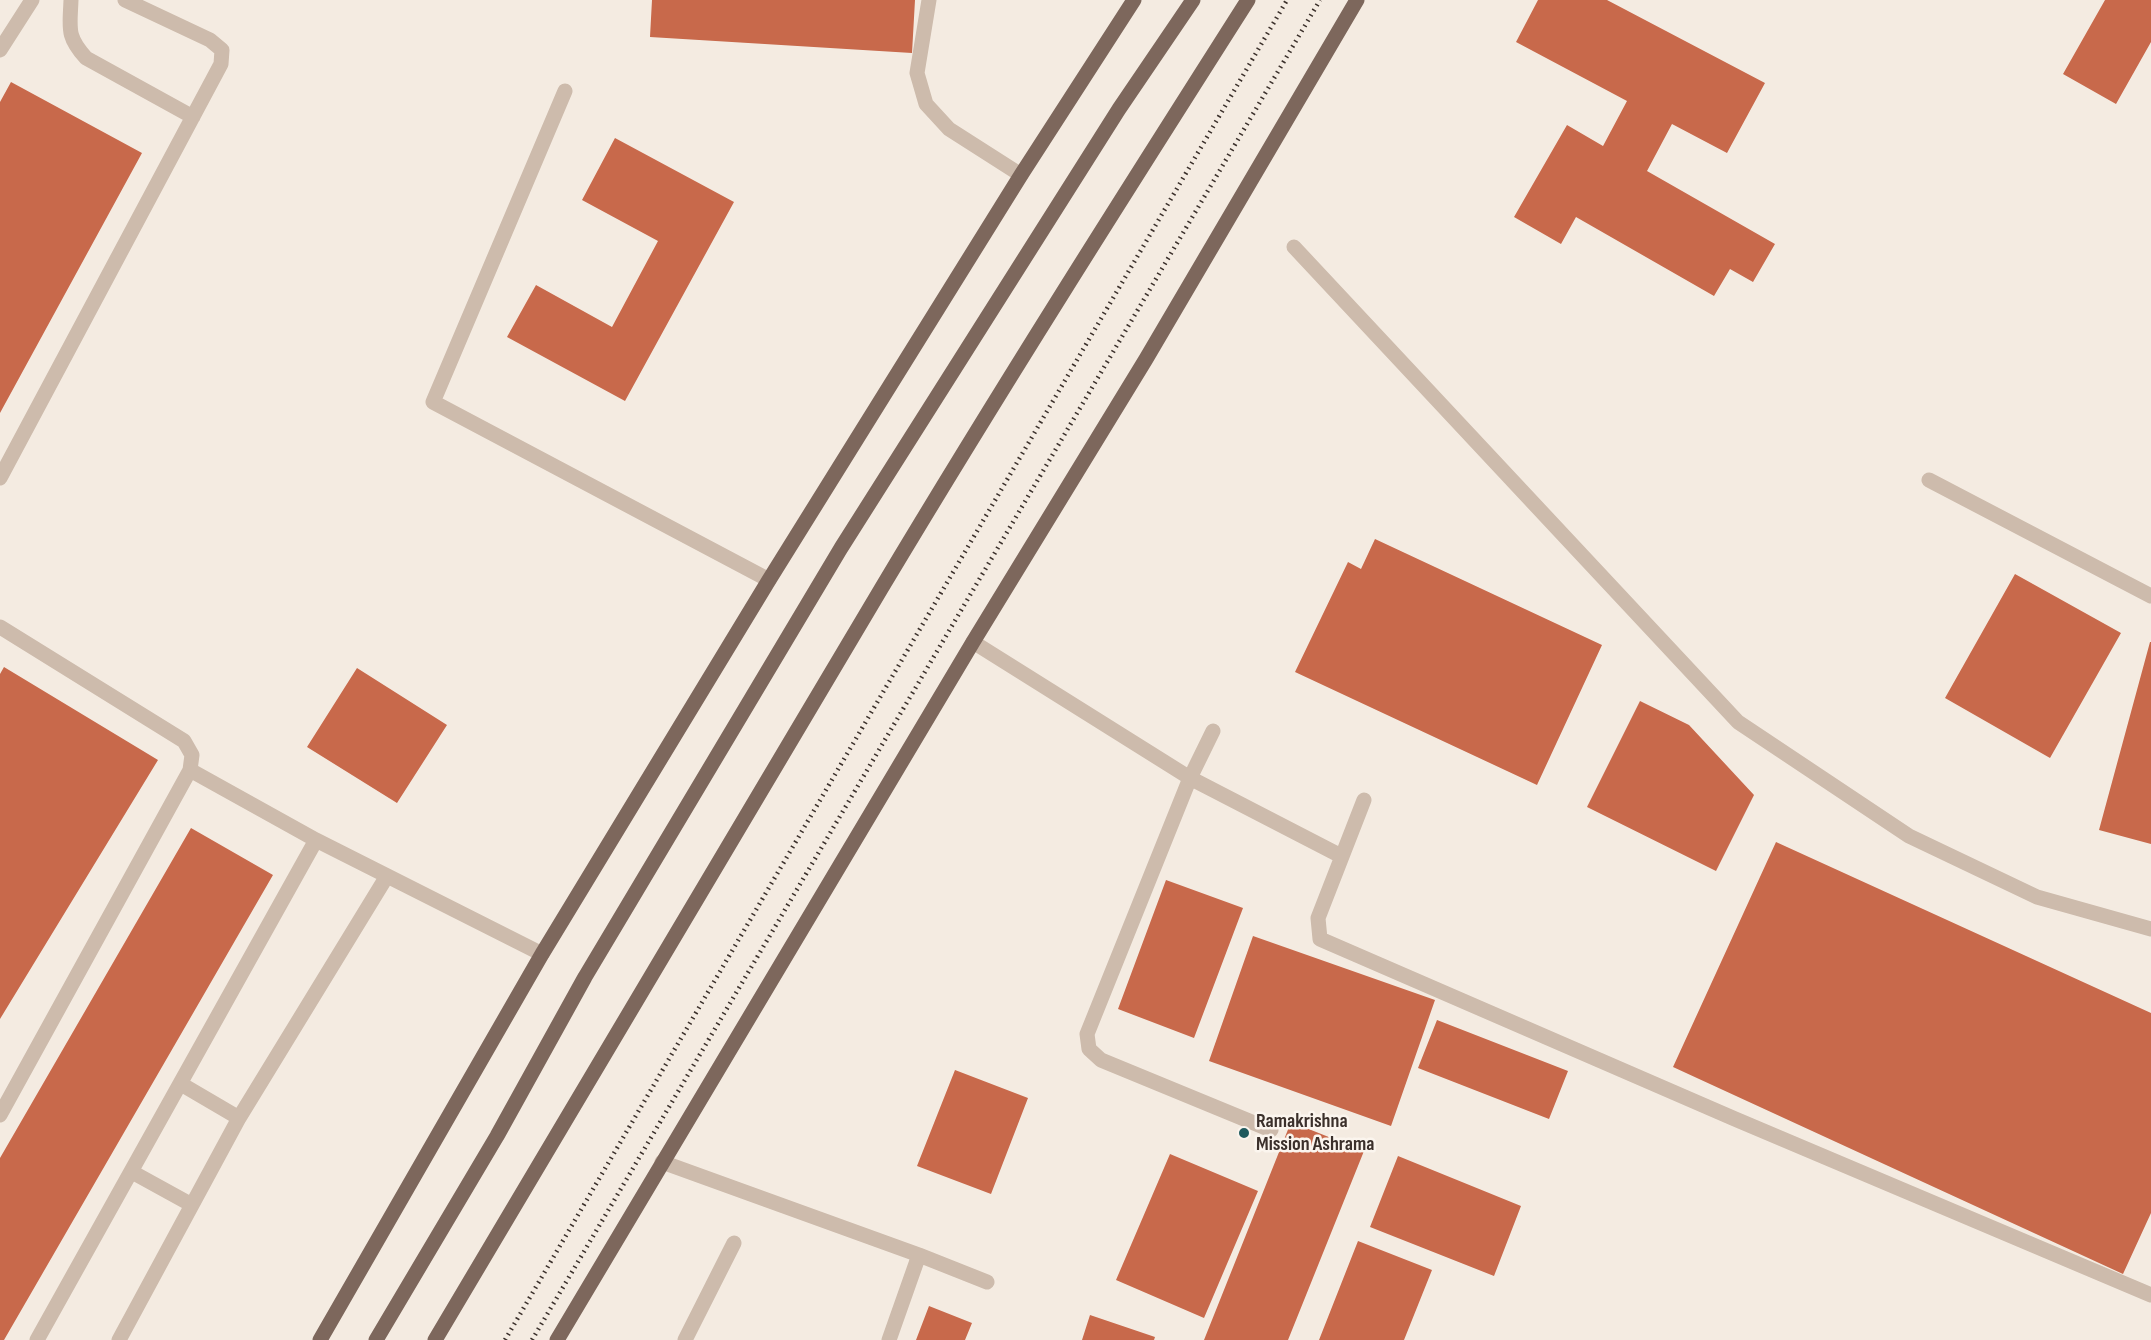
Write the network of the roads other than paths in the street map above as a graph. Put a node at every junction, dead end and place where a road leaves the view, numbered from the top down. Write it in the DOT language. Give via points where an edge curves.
graph roads {
  1 [pos="32,0"];
  2 [pos="71,0"];
  3 [pos="125,0"];
  4 [pos="929,0"];
  5 [pos="1134,0"];
  6 [pos="1193,0"];
  7 [pos="1248,0"];
  8 [pos="1357,0"];
  9 [pos="0,50"];
  10 [pos="566,91"];
  11 [pos="194,117"];
  12 [pos="1021,175"];
  13 [pos="1294,247"];
  14 [pos="0,478"];
  15 [pos="1929,480"];
  16 [pos="769,580"];
  17 [pos="2151,596"];
  18 [pos="0,627"];
  19 [pos="973,642"];
  20 [pos="1213,731"];
  21 [pos="190,770"];
  22 [pos="1190,778"];
  23 [pos="1364,800"];
  24 [pos="316,840"];
  25 [pos="1341,856"];
  26 [pos="387,876"];
  27 [pos="2151,929"];
  28 [pos="542,954"];
  29 [pos="181,1084"];
  30 [pos="7,1087"];
  31 [pos="0,1115"];
  32 [pos="239,1118"];
  33 [pos="1271,1130"];
  34 [pos="662,1162"];
  35 [pos="132,1172"];
  36 [pos="192,1204"];
  37 [pos="734,1243"];
  38 [pos="918,1255"];
  39 [pos="987,1282"];
  40 [pos="2151,1295"];
  41 [pos="37,1340"];
  42 [pos="118,1340"];
  43 [pos="320,1340"];
  44 [pos="376,1340"];
  45 [pos="435,1340"];
  46 [pos="557,1340"];
  47 [pos="685,1340"];
  48 [pos="889,1340"];
  1 -- 9 [label="street"];
  2 -- 11 [label="street" via="70,33 86,58"];
  3 -- 11 [label="street" via="210,40 222,50 221,64"];
  4 -- 12 [label="street" via="917,73 927,104 949,129"];
  5 -- 12 [label="main road"];
  6 -- 44 [label="main road" via="1119,109 841,548 585,977"];
  7 -- 45 [label="main road" via="883,586"];
  8 -- 19 [label="main road" via="1146,359"];
  10 -- 16 [label="street" via="433,402"];
  11 -- 14 [label="street"];
  12 -- 16 [label="main road"];
  13 -- 27 [label="street" via="1738,722 1910,836 2037,897"];
  15 -- 17 [label="street"];
  16 -- 28 [label="main road"];
  18 -- 21 [label="street" via="184,741 192,755"];
  19 -- 22 [label="street"];
  19 -- 34 [label="main road"];
  20 -- 22 [label="street"];
  21 -- 24 [label="street"];
  21 -- 30 [label="street"];
  22 -- 25 [label="street"];
  22 -- 33 [label="street" via="1087,1034 1089,1049 1101,1060"];
  23 -- 25 [label="street"];
  24 -- 26 [label="street"];
  24 -- 29 [label="street"];
  25 -- 40 [label="street" via="1318,918 1320,939"];
  26 -- 28 [label="street"];
  26 -- 32 [label="street"];
  28 -- 43 [label="main road"];
  29 -- 32 [label="street"];
  29 -- 35 [label="street"];
  30 -- 31 [label="street"];
  32 -- 36 [label="street"];
  34 -- 38 [label="street"];
  34 -- 46 [label="main road"];
  35 -- 36 [label="street"];
  35 -- 41 [label="street"];
  36 -- 42 [label="street"];
  37 -- 47 [label="street"];
  38 -- 39 [label="street"];
  38 -- 48 [label="street"];
}
